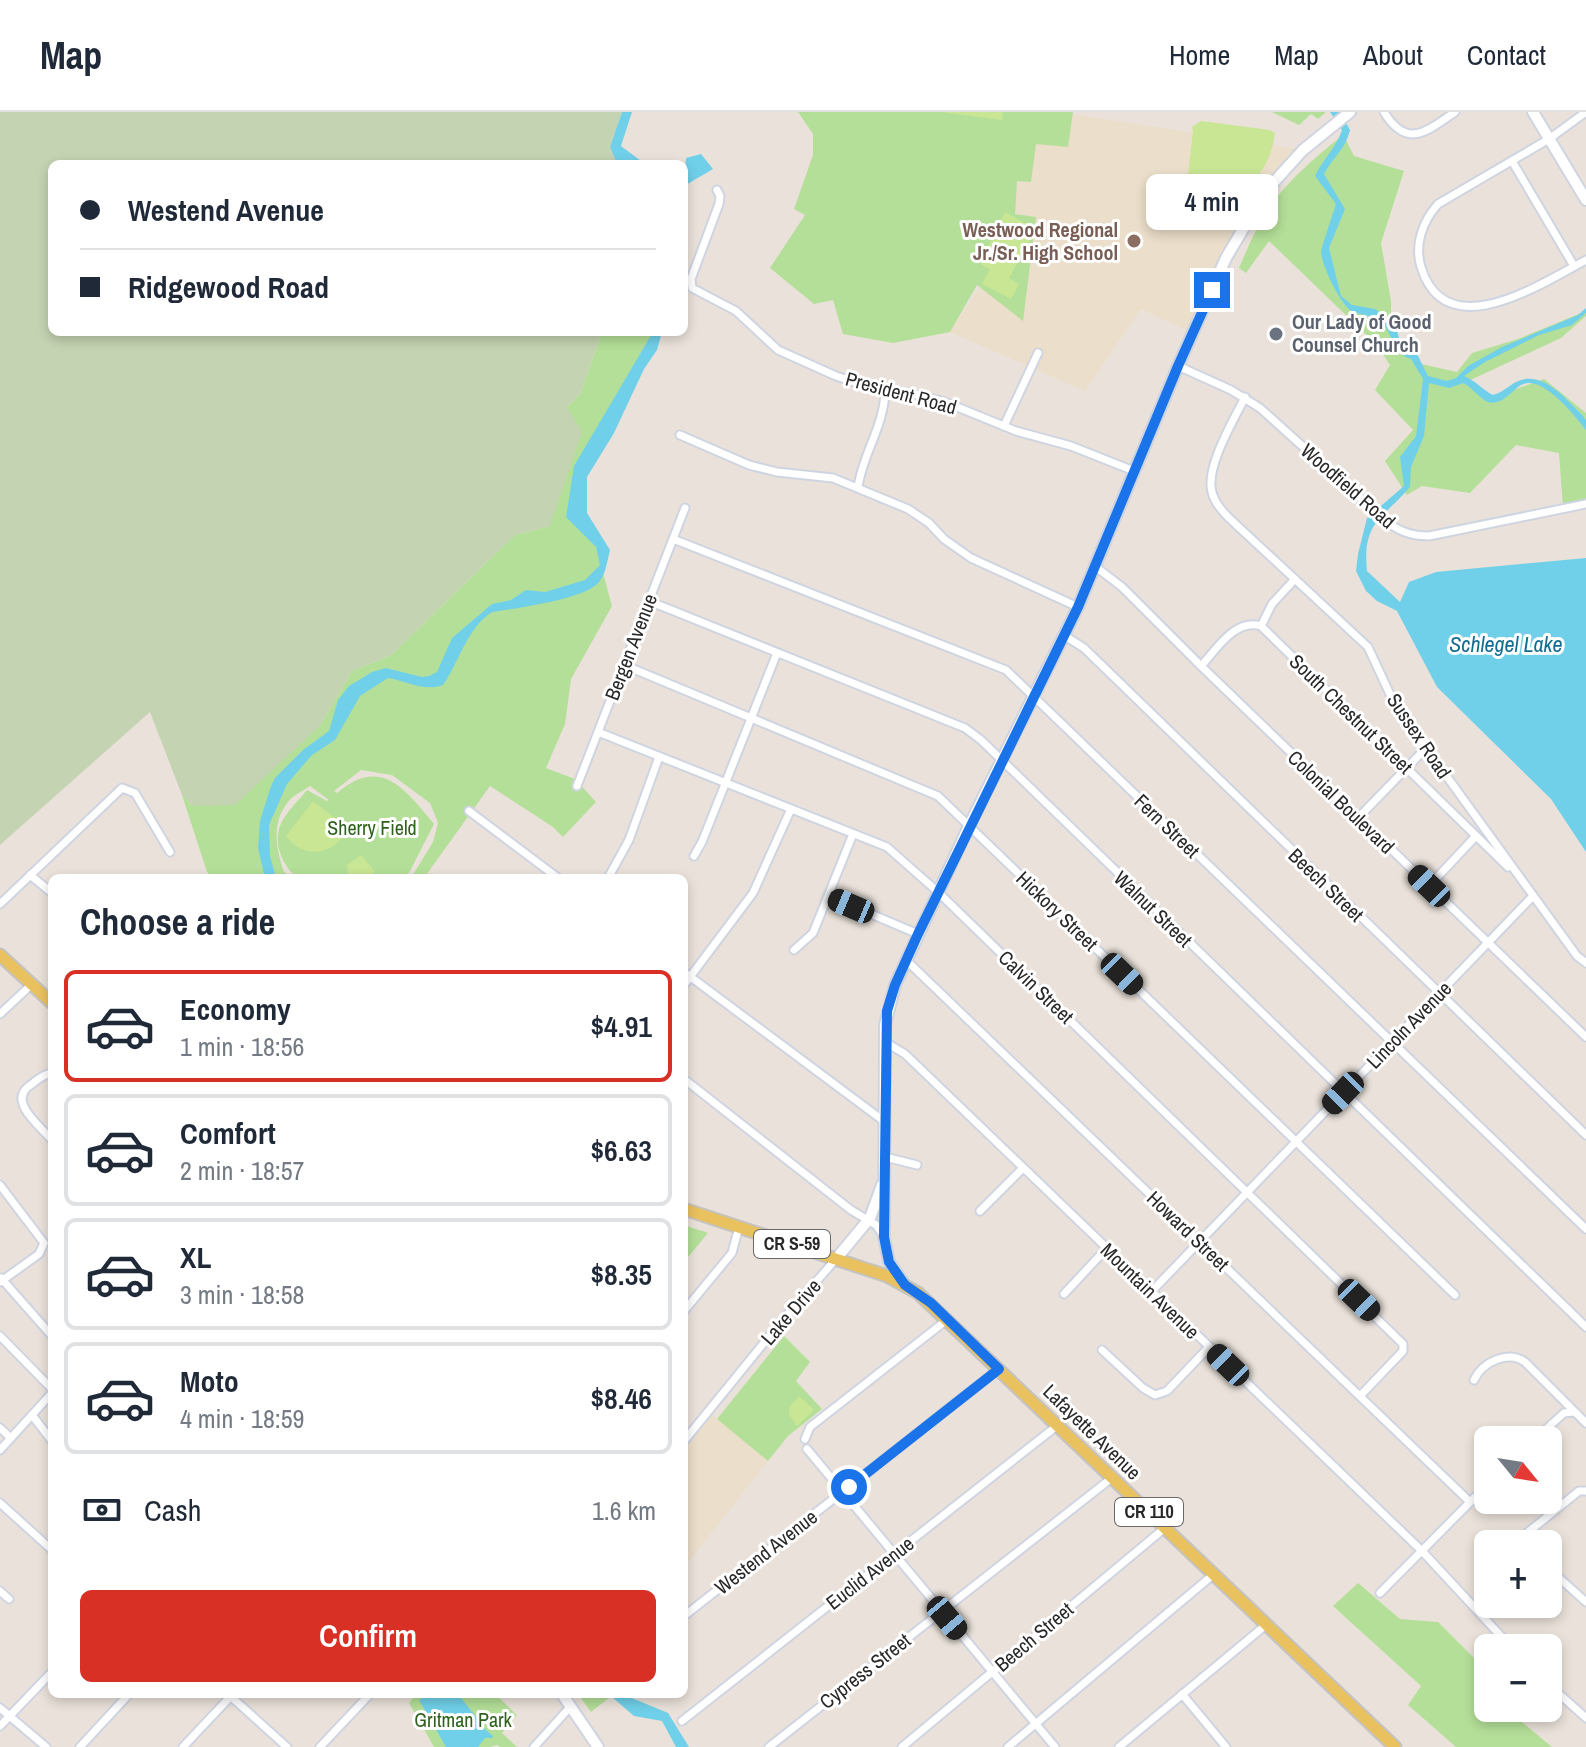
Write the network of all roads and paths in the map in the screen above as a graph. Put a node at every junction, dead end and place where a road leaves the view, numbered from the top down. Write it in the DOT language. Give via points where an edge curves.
graph roads {
  1 [pos="1384,112"];
  2 [pos="1455,112"];
  3 [pos="1533,112"];
  4 [pos="1586,112"];
  5 [pos="1349,113"];
  6 [pos="1549,139"];
  7 [pos="1512,161"];
  8 [pos="717,190"];
  9 [pos="1586,200"];
  10 [pos="1586,260"];
  11 [pos="1574,266"];
  12 [pos="1038,353"];
  13 [pos="1178,366"];
  14 [pos="885,391"];
  15 [pos="1245,397"];
  16 [pos="1004,426"];
  17 [pos="680,435"];
  18 [pos="1134,471"];
  19 [pos="858,487"];
  20 [pos="1586,504"];
  21 [pos="685,508"];
  22 [pos="673,539"];
  23 [pos="1096,567"];
  24 [pos="1295,579"];
  25 [pos="649,601"];
  26 [pos="1078,607"];
  27 [pos="1261,626"];
  28 [pos="1065,636"];
  29 [pos="777,653"];
  30 [pos="624,665"];
  31 [pos="1201,666"];
  32 [pos="1035,698"];
  33 [pos="752,718"];
  34 [pos="598,732"];
  35 [pos="1426,748"];
  36 [pos="659,757"];
  37 [pos="1002,761"];
  38 [pos="1407,768"];
  39 [pos="725,783"];
  40 [pos="577,786"];
  41 [pos="791,809"];
  42 [pos="469,811"];
  43 [pos="1358,818"];
  44 [pos="969,826"];
  45 [pos="853,834"];
  46 [pos="1476,836"];
  47 [pos="170,852"];
  48 [pos="694,856"];
  49 [pos="553,874"];
  50 [pos="610,874"];
  51 [pos="30,875"];
  52 [pos="1523,882"];
  53 [pos="1429,886"];
  54 [pos="48,890"];
  55 [pos="938,892"];
  56 [pos="829,896"];
  57 [pos="1533,896"];
  58 [pos="0,904"];
  59 [pos="918,934"];
  60 [pos="1488,942"];
  61 [pos="794,950"];
  62 [pos="0,955"];
  63 [pos="906,960"];
  64 [pos="1586,963"];
  65 [pos="688,973"];
  66 [pos="688,975"];
  67 [pos="32,984"];
  68 [pos="1438,994"];
  69 [pos="48,999"];
  70 [pos="0,1014"];
  71 [pos="1586,1037"];
  72 [pos="885,1042"];
  73 [pos="1391,1043"];
  74 [pos="48,1074"];
  75 [pos="688,1082"];
  76 [pos="1343,1093"];
  77 [pos="885,1122"];
  78 [pos="48,1135"];
  79 [pos="1586,1135"];
  80 [pos="1296,1142"];
  81 [pos="885,1157"];
  82 [pos="917,1165"];
  83 [pos="1023,1168"];
  84 [pos="885,1176"];
  85 [pos="0,1185"];
  86 [pos="1247,1192"];
  87 [pos="688,1210"];
  88 [pos="980,1211"];
  89 [pos="868,1221"];
  90 [pos="739,1227"];
  91 [pos="1586,1229"];
  92 [pos="884,1237"];
  93 [pos="1199,1243"];
  94 [pos="1106,1249"];
  95 [pos="836,1259"];
  96 [pos="1,1280"];
  97 [pos="902,1283"];
  98 [pos="1151,1292"];
  99 [pos="1064,1294"];
  100 [pos="1455,1295"];
  101 [pos="688,1306"];
  102 [pos="948,1319"];
  103 [pos="1586,1327"];
  104 [pos="48,1332"];
  105 [pos="0,1336"];
  106 [pos="1209,1347"];
  107 [pos="1102,1350"];
  108 [pos="999,1369"];
  109 [pos="1474,1380"];
  110 [pos="48,1387"];
  111 [pos="48,1396"];
  112 [pos="1360,1396"];
  113 [pos="1573,1412"];
  114 [pos="32,1415"];
  115 [pos="1586,1423"];
  116 [pos="1058,1425"];
  117 [pos="1550,1426"];
  118 [pos="0,1428"];
  119 [pos="48,1436"];
  120 [pos="688,1436"];
  121 [pos="11,1438"];
  122 [pos="805,1439"];
  123 [pos="807,1449"];
  124 [pos="0,1450"];
  125 [pos="1113,1477"];
  126 [pos="1586,1491"];
  127 [pos="842,1492"];
  128 [pos="1474,1498"];
  129 [pos="1470,1502"];
  130 [pos="0,1503"];
  131 [pos="1166,1527"];
  132 [pos="1535,1530"];
  133 [pos="48,1546"];
  134 [pos="1422,1551"];
  135 [pos="894,1554"];
  136 [pos="1214,1574"];
  137 [pos="1562,1581"];
  138 [pos="0,1591"];
  139 [pos="1380,1593"];
  140 [pos="9,1599"];
  141 [pos="1586,1602"];
  142 [pos="942,1611"];
  143 [pos="688,1613"];
  144 [pos="1267,1624"];
  145 [pos="1499,1634"];
  146 [pos="992,1672"];
  147 [pos="48,1676"];
  148 [pos="1182,1694"];
  149 [pos="1562,1697"];
  150 [pos="125,1698"];
  151 [pos="227,1698"];
  152 [pos="233,1698"];
  153 [pos="366,1698"];
  154 [pos="565,1698"];
  155 [pos="571,1706"];
  156 [pos="0,1708"];
  157 [pos="11,1715"];
  158 [pos="1586,1718"];
  159 [pos="682,1721"];
  160 [pos="1036,1724"];
  161 [pos="0,1726"];
  162 [pos="46,1747"];
  163 [pos="80,1747"];
  164 [pos="183,1747"];
  165 [pos="287,1747"];
  166 [pos="320,1747"];
  167 [pos="534,1747"];
  168 [pos="599,1747"];
  169 [pos="769,1747"];
  170 [pos="902,1747"];
  171 [pos="1008,1747"];
  172 [pos="1055,1747"];
  173 [pos="1119,1747"];
  174 [pos="1226,1747"];
  175 [pos="1395,1747"];
  1 -- 2 [label="street" via="1395,127 1413,134"];
  3 -- 6 [label="main road"];
  4 -- 6 [label="street"];
  5 -- 13 [label="main road, CR 110" via="1278,176 1254,208"];
  6 -- 7 [label="street"];
  6 -- 9 [label="main road"];
  7 -- 11 [label="street"];
  7 -- 11 [label="street" via="1431,212 1419,242 1426,279 1452,302 1480,307 1515,297"];
  8 -- 14 [label="street, President Road" via="719,204 692,288 736,311 789,356"];
  10 -- 11 [label="street"];
  12 -- 16 [label="street"];
  13 -- 15 [label="street, Woodfield Road"];
  13 -- 18 [label="main road, CR 110"];
  14 -- 16 [label="street, President Road" via="930,397"];
  14 -- 19 [label="street" via="882,418"];
  15 -- 20 [label="street, Woodfield Road" via="1400,531 1429,536"];
  15 -- 24 [label="street, Sussex Road" via="1214,466 1212,492 1229,518"];
  16 -- 18 [label="street, President Road"];
  17 -- 19 [label="street" via="749,465 819,475"];
  18 -- 23 [label="main road, CR 110"];
  19 -- 26 [label="street" via="919,515 971,558"];
  21 -- 22 [label="street, Bergen Avenue"];
  22 -- 25 [label="street, Bergen Avenue"];
  22 -- 32 [label="street, Fern Street" via="1006,670"];
  23 -- 26 [label="main road, CR 110"];
  23 -- 31 [label="street, Colonial Boulevard"];
  24 -- 27 [label="street"];
  24 -- 35 [label="street, Sussex Road" via="1368,647 1395,705"];
  25 -- 29 [label="street, Walnut Street"];
  25 -- 30 [label="street, Bergen Avenue"];
  26 -- 28 [label="main road, CR 110"];
  27 -- 31 [label="street" via="1237,628"];
  27 -- 38 [label="street, South Chestnut Street"];
  28 -- 32 [label="main road, CR 110"];
  28 -- 68 [label="street, Beech Street" via="1084,648"];
  29 -- 33 [label="street"];
  29 -- 37 [label="street, Walnut Street" via="965,728"];
  30 -- 33 [label="street, Hickory Street"];
  30 -- 34 [label="street, Bergen Avenue"];
  31 -- 43 [label="street, Colonial Boulevard"];
  32 -- 37 [label="main road, CR 110"];
  32 -- 73 [label="street, Fern Street"];
  33 -- 39 [label="street"];
  33 -- 44 [label="street, Hickory Street" via="929,790"];
  34 -- 36 [label="street, Calvin Street"];
  34 -- 40 [label="street, Bergen Avenue"];
  35 -- 38 [label="street"];
  35 -- 52 [label="street, Sussex Road"];
  36 -- 39 [label="street, Calvin Street"];
  36 -- 50 [label="street" via="629,840"];
  37 -- 44 [label="main road, CR 110"];
  37 -- 76 [label="street, Walnut Street"];
  38 -- 43 [label="street"];
  38 -- 46 [label="street, South Chestnut Street"];
  39 -- 41 [label="street, Calvin Street"];
  39 -- 48 [label="street"];
  41 -- 45 [label="street, Calvin Street"];
  41 -- 65 [label="street" via="753,893"];
  42 -- 49 [label="street"];
  43 -- 53 [label="street, Colonial Boulevard"];
  44 -- 55 [label="main road, CR 110"];
  44 -- 80 [label="street, Hickory Street"];
  45 -- 55 [label="street, Calvin Street" via="887,847"];
  45 -- 56 [label="street"];
  46 -- 52 [label="street, South Chestnut Street"];
  46 -- 53 [label="street"];
  47 -- 51 [label="street" via="135,793 126,788"];
  51 -- 54 [label="street"];
  51 -- 58 [label="street"];
  52 -- 57 [label="street, Sussex Road"];
  53 -- 60 [label="street, Colonial Boulevard"];
  55 -- 59 [label="main road, CR 110"];
  55 -- 86 [label="street, Calvin Street"];
  56 -- 59 [label="street"];
  56 -- 61 [label="street" via="813,933"];
  57 -- 60 [label="street, Lincoln Avenue"];
  57 -- 64 [label="street, Sussex Road"];
  59 -- 63 [label="main road, CR 110"];
  60 -- 68 [label="street, Lincoln Avenue"];
  60 -- 71 [label="street, Colonial Boulevard"];
  62 -- 67 [label="main road"];
  63 -- 72 [label="main road, CR 110" via="890,999"];
  63 -- 93 [label="street, Howard Street"];
  66 -- 77 [label="street"];
  67 -- 69 [label="main road"];
  67 -- 70 [label="street"];
  68 -- 73 [label="street, Lincoln Avenue"];
  68 -- 79 [label="street, Beech Street"];
  72 -- 77 [label="main road, CR 110"];
  72 -- 83 [label="street, Mountain Avenue" via="905,1054"];
  73 -- 76 [label="street, Lincoln Avenue"];
  73 -- 91 [label="street, Fern Street"];
  74 -- 78 [label="street" via="20,1098"];
  75 -- 89 [label="street"];
  76 -- 80 [label="street, Lincoln Avenue"];
  76 -- 103 [label="street, Walnut Street"];
  77 -- 81 [label="main road, CR 110"];
  80 -- 86 [label="street, Lincoln Avenue"];
  80 -- 100 [label="street, Hickory Street"];
  81 -- 82 [label="street"];
  81 -- 84 [label="main road, CR 110"];
  83 -- 88 [label="street"];
  83 -- 94 [label="street, Mountain Avenue"];
  84 -- 89 [label="main road, Lake Drive"];
  84 -- 92 [label="main road, CR 110"];
  85 -- 96 [label="street" via="44,1243 39,1254"];
  86 -- 93 [label="street, Lincoln Avenue"];
  86 -- 112 [label="street, Calvin Street" via="1403,1344"];
  87 -- 90 [label="main road, CR S-59"];
  89 -- 92 [label="street"];
  89 -- 95 [label="main road, Lake Drive"];
  90 -- 95 [label="main road, CR S-59"];
  90 -- 101 [label="street" via="732,1253"];
  92 -- 97 [label="main road, CR 110" via="889,1262"];
  93 -- 98 [label="street, Lincoln Avenue"];
  93 -- 112 [label="street, Howard Street"];
  94 -- 98 [label="street, Mountain Avenue"];
  94 -- 99 [label="street"];
  95 -- 97 [label="main road, CR S-59"];
  95 -- 120 [label="street, Lake Drive"];
  96 -- 104 [label="street"];
  97 -- 102 [label="main road, Lafayette Avenue / CR 110"];
  98 -- 106 [label="street, Mountain Avenue"];
  102 -- 108 [label="main road, Lafayette Avenue / CR 110"];
  102 -- 122 [label="street" via="810,1427"];
  105 -- 110 [label="street"];
  106 -- 107 [label="street" via="1167,1391 1155,1395"];
  106 -- 134 [label="street, Mountain Avenue"];
  108 -- 116 [label="main road, Lafayette Avenue / CR 110"];
  108 -- 127 [label="street, Westend Avenue"];
  109 -- 113 [label="street" via="1499,1358 1515,1356"];
  111 -- 114 [label="street"];
  112 -- 129 [label="street, Howard Street"];
  113 -- 115 [label="street"];
  113 -- 117 [label="street"];
  114 -- 119 [label="street"];
  114 -- 121 [label="street"];
  116 -- 125 [label="main road, Lafayette Avenue / CR 110"];
  116 -- 135 [label="street, Euclid Avenue"];
  118 -- 121 [label="street"];
  121 -- 124 [label="street"];
  123 -- 127 [label="street"];
  125 -- 131 [label="main road, Lafayette Avenue / CR 110"];
  125 -- 142 [label="street, Cypress Street"];
  126 -- 132 [label="street" via="1579,1491"];
  127 -- 135 [label="street"];
  127 -- 143 [label="street, Westend Avenue"];
  128 -- 129 [label="street"];
  129 -- 134 [label="street"];
  130 -- 133 [label="street"];
  131 -- 136 [label="main road, Lafayette Avenue / CR 110"];
  131 -- 146 [label="street, Beech Street"];
  134 -- 139 [label="street"];
  134 -- 145 [label="street, Mountain Avenue"];
  135 -- 142 [label="street"];
  135 -- 159 [label="street, Euclid Avenue"];
  136 -- 144 [label="main road, Lafayette Avenue / CR 110"];
  136 -- 160 [label="street"];
  137 -- 141 [label="street"];
  138 -- 140 [label="street"];
  142 -- 146 [label="street"];
  142 -- 169 [label="street, Cypress Street"];
  144 -- 148 [label="street"];
  144 -- 175 [label="main road, Lafayette Avenue / CR 110"];
  146 -- 160 [label="street"];
  146 -- 170 [label="street, Beech Street"];
  147 -- 157 [label="street"];
  148 -- 173 [label="street"];
  148 -- 174 [label="street"];
  149 -- 158 [label="street"];
  150 -- 163 [label="street"];
  151 -- 164 [label="street"];
  152 -- 165 [label="street"];
  153 -- 166 [label="street"];
  154 -- 155 [label="main road"];
  155 -- 167 [label="street"];
  155 -- 168 [label="main road"];
  156 -- 157 [label="street"];
  157 -- 161 [label="street"];
  157 -- 162 [label="street"];
  160 -- 171 [label="street"];
  160 -- 172 [label="street"];
}
